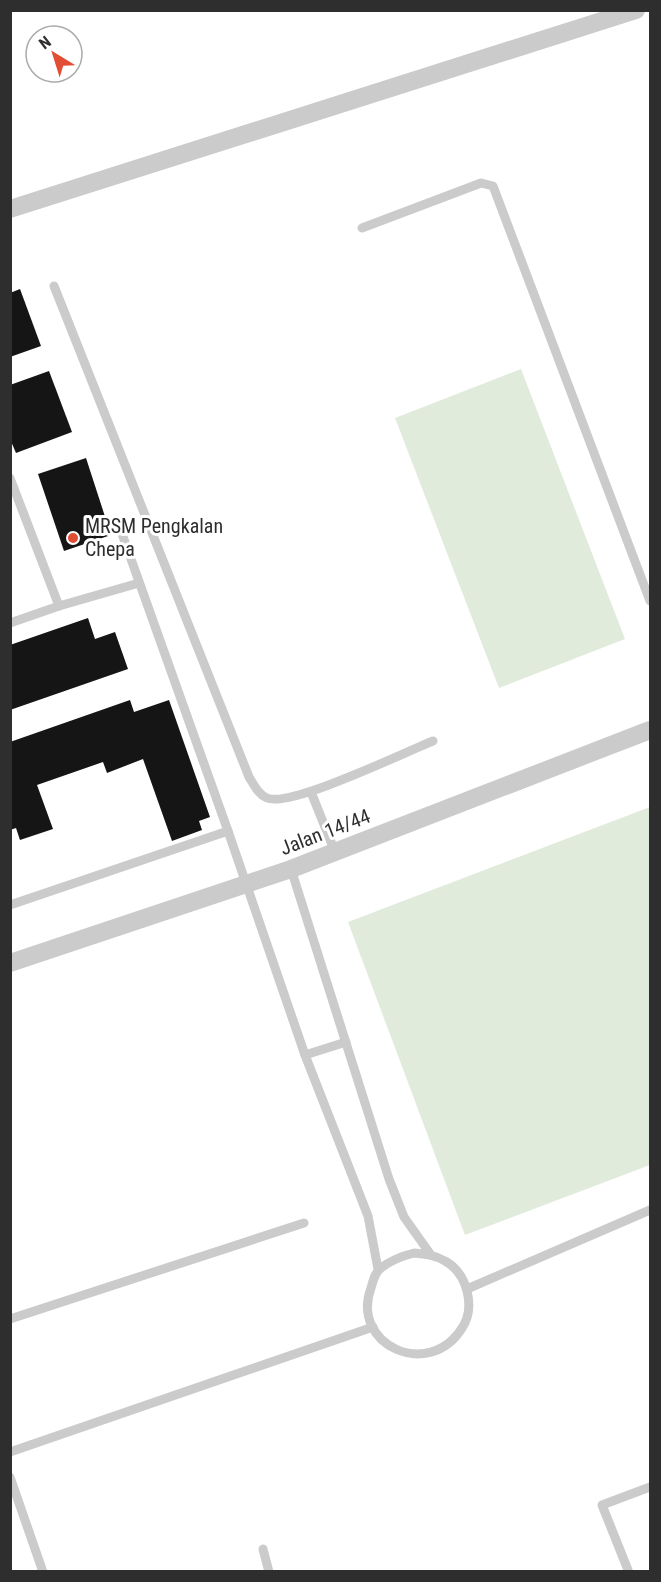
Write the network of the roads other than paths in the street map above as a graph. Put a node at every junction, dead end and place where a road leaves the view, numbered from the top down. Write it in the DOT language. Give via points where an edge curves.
graph roads {
  1 [pos="636,10"];
  2 [pos="10,209"];
  3 [pos="362,228"];
  4 [pos="54,286"];
  5 [pos="10,478"];
  6 [pos="121,531"];
  7 [pos="139,583"];
  8 [pos="651,601"];
  9 [pos="59,606"];
  10 [pos="10,623"];
  11 [pos="651,730"];
  12 [pos="433,741"];
  13 [pos="310,792"];
  14 [pos="228,831"];
  15 [pos="335,852"];
  16 [pos="291,869"];
  17 [pos="247,884"];
  18 [pos="10,906"];
  19 [pos="10,963"];
  20 [pos="346,1042"];
  21 [pos="305,1055"];
  22 [pos="651,1210"];
  23 [pos="304,1223"];
  24 [pos="431,1255"];
  25 [pos="378,1269"];
  26 [pos="467,1289"];
  27 [pos="10,1319"];
  28 [pos="373,1327"];
  29 [pos="10,1452"];
  30 [pos="10,1478"];
  31 [pos="651,1487"];
  32 [pos="263,1549"];
  33 [pos="628,1570"];
  34 [pos="43,1572"];
  35 [pos="269,1572"];
  1 -- 2 [label="street"];
  3 -- 8 [label="lane" via="481,183 493,186"];
  4 -- 13 [label="lane" via="249,777 268,798"];
  5 -- 9 [label="lane"];
  6 -- 7 [label="lane"];
  7 -- 9 [label="lane"];
  7 -- 14 [label="lane"];
  9 -- 10 [label="lane"];
  11 -- 15 [label="street, Jalan 14/44"];
  12 -- 13 [label="lane"];
  13 -- 15 [label="lane"];
  14 -- 17 [label="lane"];
  14 -- 18 [label="lane"];
  15 -- 16 [label="street, Jalan 14/44"];
  16 -- 17 [label="street, Jalan 14/44"];
  16 -- 20 [label="lane"];
  17 -- 19 [label="street, Jalan 14/44"];
  17 -- 21 [label="lane"];
  20 -- 21 [label="lane"];
  20 -- 24 [label="lane" via="397,1201 411,1229"];
  21 -- 25 [label="lane" via="368,1216"];
  22 -- 26 [label="lane"];
  23 -- 27 [label="lane"];
  24 -- 25 [label="lane" via="414,1253"];
  24 -- 26 [label="lane" via="447,1262"];
  25 -- 28 [label="lane" via="368,1295"];
  26 -- 28 [label="lane" via="465,1323 443,1349 411,1355 395,1350 382,1341"];
  28 -- 29 [label="lane"];
  30 -- 34 [label="lane"];
  31 -- 33 [label="lane" via="603,1505"];
  32 -- 35 [label="lane"];
}
